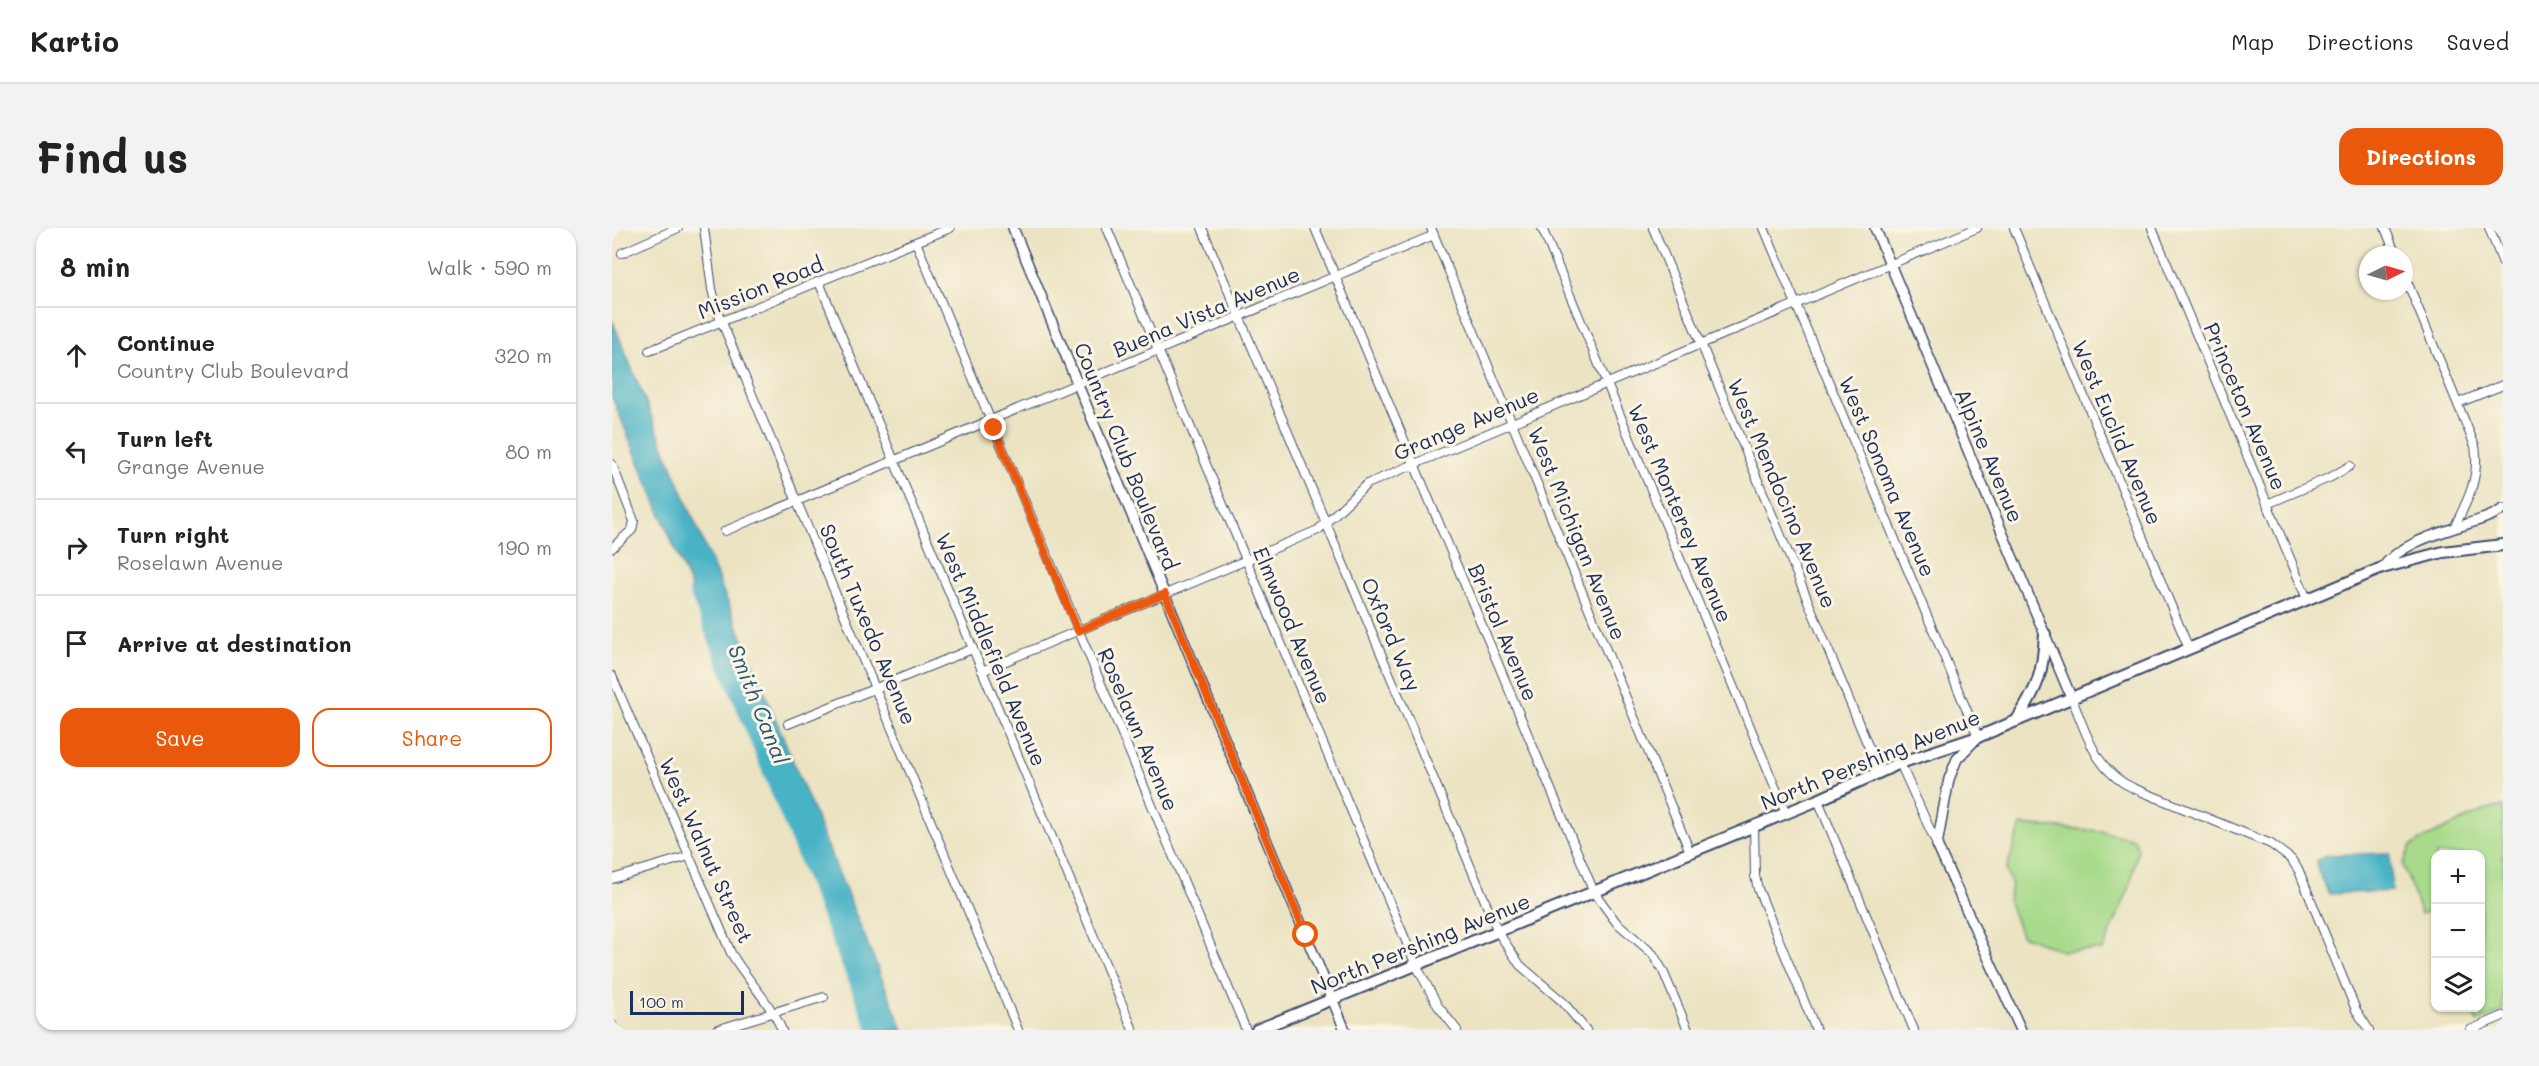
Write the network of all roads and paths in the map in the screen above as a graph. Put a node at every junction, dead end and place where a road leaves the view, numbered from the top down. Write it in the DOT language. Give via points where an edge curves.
graph roads {
  1 [pos="678,228"];
  2 [pos="704,228"];
  3 [pos="950,228"];
  4 [pos="1013,228"];
  5 [pos="1107,228"];
  6 [pos="1202,228"];
  7 [pos="1316,228"];
  8 [pos="1542,228"];
  9 [pos="1653,228"];
  10 [pos="1764,228"];
  11 [pos="1875,228"];
  12 [pos="1977,228"];
  13 [pos="2014,228"];
  14 [pos="2152,228"];
  15 [pos="2385,228"];
  16 [pos="2489,228"];
  17 [pos="1433,232"];
  18 [pos="916,242"];
  19 [pos="2392,246"];
  20 [pos="622,253"];
  21 [pos="2503,263"];
  22 [pos="1890,264"];
  23 [pos="1336,276"];
  24 [pos="819,282"];
  25 [pos="2413,296"];
  26 [pos="1796,304"];
  27 [pos="1239,317"];
  28 [pos="723,323"];
  29 [pos="1701,344"];
  30 [pos="1158,350"];
  31 [pos="649,351"];
  32 [pos="1607,383"];
  33 [pos="1078,384"];
  34 [pos="2503,385"];
  35 [pos="2458,403"];
  36 [pos="990,420"];
  37 [pos="1513,422"];
  38 [pos="894,461"];
  39 [pos="612,464"];
  40 [pos="1414,464"];
  41 [pos="2350,466"];
  42 [pos="797,502"];
  43 [pos="2267,504"];
  44 [pos="2503,509"];
  45 [pos="1326,522"];
  46 [pos="2454,528"];
  47 [pos="725,531"];
  48 [pos="2503,545"];
  49 [pos="612,548"];
  50 [pos="1246,560"];
  51 [pos="2382,568"];
  52 [pos="1165,594"];
  53 [pos="2307,599"];
  54 [pos="1078,631"];
  55 [pos="2045,634"];
  56 [pos="972,649"];
  57 [pos="2189,649"];
  58 [pos="982,671"];
  59 [pos="612,676"];
  60 [pos="876,688"];
  61 [pos="2071,697"];
  62 [pos="2016,721"];
  63 [pos="788,724"];
  64 [pos="1978,737"];
  65 [pos="1900,764"];
  66 [pos="1879,772"];
  67 [pos="1818,800"];
  68 [pos="1786,813"];
  69 [pos="1754,826"];
  70 [pos="1937,845"];
  71 [pos="1690,852"];
  72 [pos="689,856"];
  73 [pos="612,879"];
  74 [pos="1594,892"];
  75 [pos="1497,932"];
  76 [pos="1416,965"];
  77 [pos="824,997"];
  78 [pos="1332,1000"];
  79 [pos="773,1012"];
  80 [pos="2503,1016"];
  81 [pos="612,1025"];
  82 [pos="613,1030"];
  83 [pos="716,1030"];
  84 [pos="782,1030"];
  85 [pos="1018,1030"];
  86 [pos="1133,1030"];
  87 [pos="1246,1030"];
  88 [pos="1257,1030"];
  89 [pos="1345,1030"];
  90 [pos="1457,1030"];
  91 [pos="1586,1030"];
  92 [pos="1688,1030"];
  93 [pos="1816,1030"];
  94 [pos="1914,1030"];
  95 [pos="2021,1030"];
  96 [pos="2369,1030"];
  97 [pos="2470,1030"];
  1 -- 20 [label="street"];
  2 -- 28 [label="street, South Tuxedo Avenue" via="712,289"];
  3 -- 18 [label="street, Mission Road"];
  4 -- 33 [label="street, Country Club Boulevard"];
  5 -- 30 [label="street, Elmwood Avenue"];
  6 -- 27 [label="street, Oxford Way"];
  7 -- 23 [label="street, Bristol Avenue"];
  8 -- 32 [label="street, West Monterey Avenue"];
  9 -- 29 [label="street, West Mendocino Avenue"];
  10 -- 26 [label="street, West Sonoma Avenue"];
  11 -- 22 [label="street, Alpine Avenue"];
  12 -- 22 [label="street, Grange Avenue"];
  13 -- 57 [label="street, West Euclid Avenue"];
  14 -- 43 [label="street, Princeton Avenue"];
  15 -- 19 [label="street"];
  16 -- 21 [label="street"];
  17 -- 23 [label="street, Buena Vista Avenue"];
  17 -- 37 [label="street, West Michigan Avenue"];
  18 -- 24 [label="street, Mission Road"];
  18 -- 36 [label="street, Roselawn Avenue"];
  22 -- 26 [label="street, Grange Avenue"];
  22 -- 55 [label="street, Alpine Avenue"];
  23 -- 27 [label="street, Buena Vista Avenue"];
  23 -- 40 [label="street, Bristol Avenue"];
  24 -- 28 [label="street, Mission Road"];
  24 -- 38 [label="street, West Middlefield Avenue"];
  25 -- 35 [label="street"];
  26 -- 29 [label="street, Grange Avenue"];
  26 -- 64 [label="street, West Sonoma Avenue"];
  27 -- 30 [label="street, Buena Vista Avenue"];
  27 -- 45 [label="street, Oxford Way"];
  28 -- 31 [label="street, Mission Road"];
  28 -- 42 [label="street, South Tuxedo Avenue"];
  29 -- 32 [label="street, Grange Avenue"];
  29 -- 66 [label="street, West Mendocino Avenue"];
  30 -- 33 [label="street, Buena Vista Avenue"];
  30 -- 50 [label="street, Elmwood Avenue"];
  32 -- 37 [label="street, Grange Avenue"];
  32 -- 68 [label="street, West Monterey Avenue"];
  33 -- 36 [label="street, Buena Vista Avenue"];
  33 -- 52 [label="street, Country Club Boulevard"];
  34 -- 35 [label="street"];
  35 -- 46 [label="street" via="2477,459 2475,483"];
  36 -- 38 [label="street, Buena Vista Avenue"];
  36 -- 54 [label="street, Roselawn Avenue"];
  37 -- 40 [label="street, Grange Avenue"];
  37 -- 71 [label="street, West Michigan Avenue"];
  38 -- 42 [label="street, Buena Vista Avenue"];
  38 -- 56 [label="street, West Middlefield Avenue"];
  39 -- 49 [label="street" via="634,518 634,526"];
  40 -- 45 [label="street, Grange Avenue" via="1367,484"];
  40 -- 74 [label="street, Bristol Avenue"];
  41 -- 43 [label="street"];
  42 -- 47 [label="street, Buena Vista Avenue"];
  42 -- 60 [label="street, South Tuxedo Avenue"];
  43 -- 53 [label="street, Princeton Avenue"];
  44 -- 46 [label="street" via="2486,519"];
  45 -- 50 [label="street, Grange Avenue" via="1318,530"];
  45 -- 75 [label="street, Oxford Way"];
  46 -- 51 [label="street" via="2404,549 2390,557"];
  48 -- 51 [label="main road, North Pershing Avenue" via="2454,550"];
  50 -- 52 [label="street, Grange Avenue"];
  50 -- 76 [label="street, Elmwood Avenue"];
  51 -- 53 [label="main road, North Pershing Avenue"];
  52 -- 54 [label="street, Grange Avenue"];
  52 -- 78 [label="street, Country Club Boulevard"];
  53 -- 57 [label="main road, North Pershing Avenue"];
  54 -- 58 [label="street, Grange Avenue"];
  54 -- 87 [label="street, Roselawn Avenue"];
  55 -- 61 [label="street, Alpine Avenue"];
  55 -- 62 [label="main road" via="2039,681"];
  56 -- 58 [label="street, West Middlefield Avenue"];
  56 -- 60 [label="street"];
  57 -- 61 [label="main road, North Pershing Avenue"];
  58 -- 86 [label="street, West Middlefield Avenue"];
  59 -- 72 [label="street, West Walnut Street"];
  60 -- 63 [label="street"];
  60 -- 85 [label="street, South Tuxedo Avenue"];
  61 -- 62 [label="main road, North Pershing Avenue"];
  61 -- 96 [label="street" via="2097,757 2114,777 2271,844 2291,859 2356,1010"];
  62 -- 64 [label="main road, North Pershing Avenue"];
  64 -- 65 [label="main road, North Pershing Avenue"];
  64 -- 70 [label="street" via="1957,759 1949,779"];
  65 -- 66 [label="main road, North Pershing Avenue"];
  65 -- 70 [label="street"];
  66 -- 67 [label="main road, North Pershing Avenue"];
  67 -- 68 [label="main road, North Pershing Avenue"];
  67 -- 94 [label="street"];
  68 -- 69 [label="main road, North Pershing Avenue"];
  69 -- 71 [label="main road, North Pershing Avenue"];
  69 -- 93 [label="street" via="1758,889"];
  70 -- 95 [label="street"];
  71 -- 74 [label="main road, North Pershing Avenue"];
  72 -- 73 [label="street"];
  72 -- 79 [label="street, West Walnut Street" via="731,953"];
  74 -- 75 [label="main road, North Pershing Avenue"];
  74 -- 92 [label="street, Bristol Avenue" via="1616,922 1653,954"];
  75 -- 76 [label="main road, North Pershing Avenue"];
  75 -- 91 [label="street, Oxford Way" via="1520,965 1563,1002"];
  76 -- 78 [label="main road, North Pershing Avenue"];
  76 -- 90 [label="street, Elmwood Avenue" via="1438,1006"];
  77 -- 79 [label="street"];
  78 -- 88 [label="main road, North Pershing Avenue"];
  78 -- 89 [label="street, Country Club Boulevard"];
  79 -- 83 [label="street"];
  79 -- 84 [label="street, West Walnut Street"];
  80 -- 97 [label="street"];
  81 -- 82 [label="street"];
}
